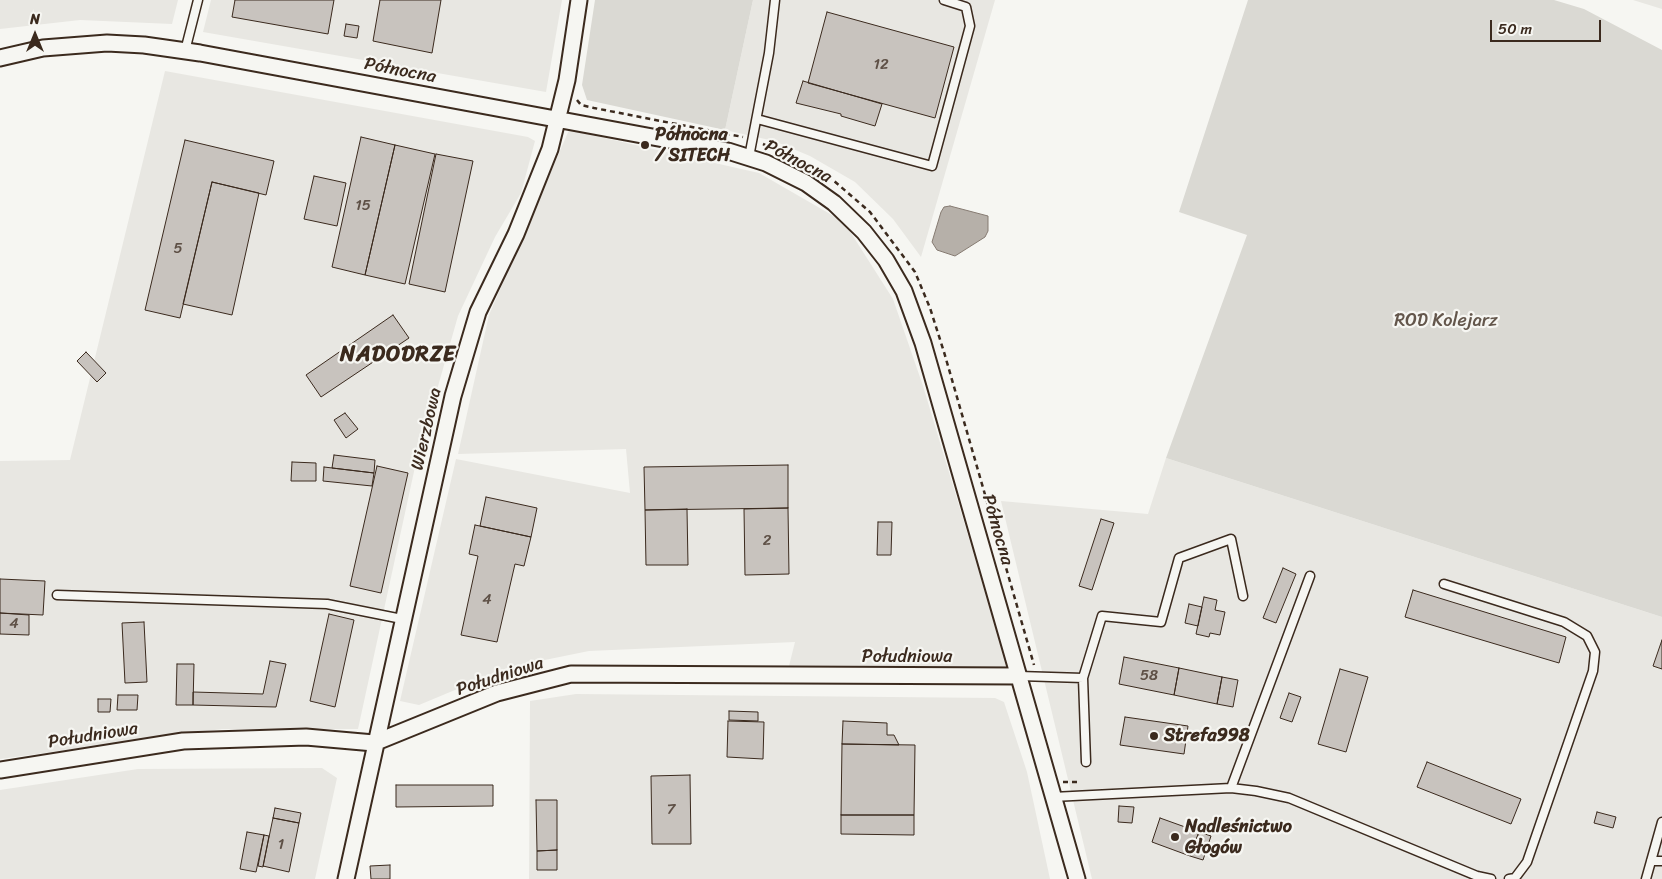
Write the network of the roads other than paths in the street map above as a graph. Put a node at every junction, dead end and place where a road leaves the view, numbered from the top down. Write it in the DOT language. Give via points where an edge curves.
graph roads {
  1 [pos="198,0"];
  2 [pos="579,0"];
  3 [pos="775,0"];
  4 [pos="944,0"];
  5 [pos="185,51"];
  6 [pos="0,58"];
  7 [pos="757,119"];
  8 [pos="558,120"];
  9 [pos="749,158"];
  10 [pos="1310,576"];
  11 [pos="1444,584"];
  12 [pos="57,594"];
  13 [pos="1243,596"];
  14 [pos="402,619"];
  15 [pos="1019,676"];
  16 [pos="1083,678"];
  17 [pos="374,743"];
  18 [pos="1086,762"];
  19 [pos="0,770"];
  20 [pos="1230,788"];
  21 [pos="1054,798"];
  22 [pos="1662,822"];
  23 [pos="1651,861"];
  24 [pos="1662,861"];
  25 [pos="346,879"];
  26 [pos="1077,879"];
  27 [pos="1491,879"];
  28 [pos="1509,879"];
  29 [pos="1646,879"];
  1 -- 5 [label="lane"];
  2 -- 8 [label="street, Wierzbowa"];
  3 -- 7 [label="lane"];
  4 -- 7 [label="lane" via="966,7 970,26 932,166"];
  5 -- 6 [label="street, Północna" via="107,43 43,48"];
  5 -- 8 [label="street, Północna"];
  7 -- 9 [label="lane"];
  8 -- 9 [label="street, Północna" via="728,151"];
  8 -- 14 [label="street, Wierzbowa" via="535,190 468,342"];
  9 -- 15 [label="street, Północna" via="806,183 834,203 864,232 904,291 923,343"];
  10 -- 20 [label="lane"];
  11 -- 28 [label="lane" via="1564,622 1587,636 1596,652 1593,671 1527,862 1515,878"];
  12 -- 14 [label="lane" via="327,604"];
  13 -- 16 [label="lane" via="1231,539 1179,558 1161,622 1102,616"];
  14 -- 17 [label="street, Wierzbowa"];
  15 -- 16 [label="lane"];
  15 -- 17 [label="street, Południowa" via="571,674 497,693"];
  15 -- 21 [label="street, Północna"];
  16 -- 18 [label="lane"];
  17 -- 19 [label="street, Południowa" via="306,737 184,742"];
  17 -- 25 [label="street, Wierzbowa"];
  20 -- 21 [label="lane"];
  20 -- 27 [label="lane" via="1288,798"];
  21 -- 26 [label="street, Północna"];
  22 -- 23 [label="lane"];
  23 -- 24 [label="lane"];
  23 -- 29 [label="lane"];
}
